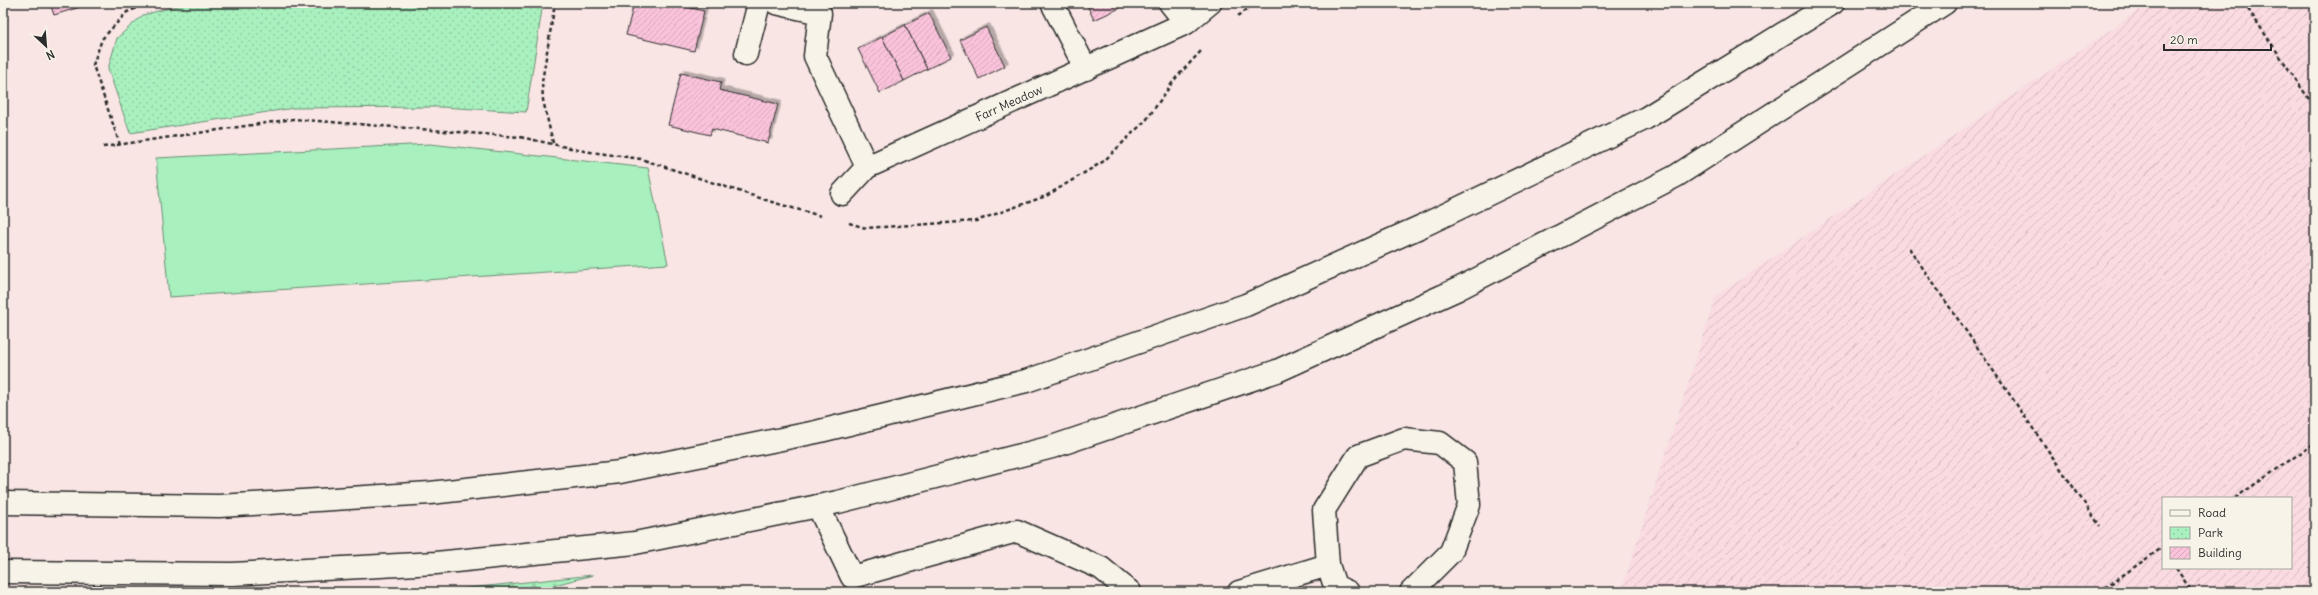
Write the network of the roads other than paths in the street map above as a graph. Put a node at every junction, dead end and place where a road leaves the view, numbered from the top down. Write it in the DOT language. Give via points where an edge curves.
graph roads {
  1 [pos="759,3"];
  2 [pos="776,3"];
  3 [pos="1052,3"];
  4 [pos="1170,3"];
  5 [pos="1210,3"];
  6 [pos="1833,3"];
  7 [pos="1945,3"];
  8 [pos="1186,23"];
  9 [pos="746,54"];
  10 [pos="1086,69"];
  11 [pos="867,167"];
  12 [pos="842,194"];
  13 [pos="3,503"];
  14 [pos="818,506"];
  15 [pos="1328,565"];
  16 [pos="3,572"];
  17 [pos="847,585"];
  18 [pos="1130,592"];
  19 [pos="1239,592"];
  20 [pos="1348,592"];
  21 [pos="1411,592"];
  1 -- 9 [label="main road"];
  2 -- 11 [label="main road" via="820,13 815,56"];
  3 -- 10 [label="main road"];
  4 -- 8 [label="main road"];
  5 -- 8 [label="main road, Farr Meadow"];
  6 -- 13 [label="main road" via="1646,118 1422,226 1246,305 1026,381 816,432 620,472 430,493 219,506"];
  7 -- 14 [label="main road" via="1676,176 1458,289 1276,371 1052,447"];
  8 -- 10 [label="main road, Farr Meadow"];
  10 -- 11 [label="main road, Farr Meadow"];
  11 -- 12 [label="main road, Farr Meadow"];
  14 -- 16 [label="main road" via="635,542 436,563 232,574"];
  14 -- 17 [label="main road"];
  15 -- 19 [label="main road"];
  15 -- 20 [label="main road" via="1335,586"];
  15 -- 21 [label="main road" via="1324,510 1358,456 1404,440 1440,443 1466,462 1469,505 1451,552"];
  17 -- 18 [label="main road" via="1018,531 1101,568"];
}
